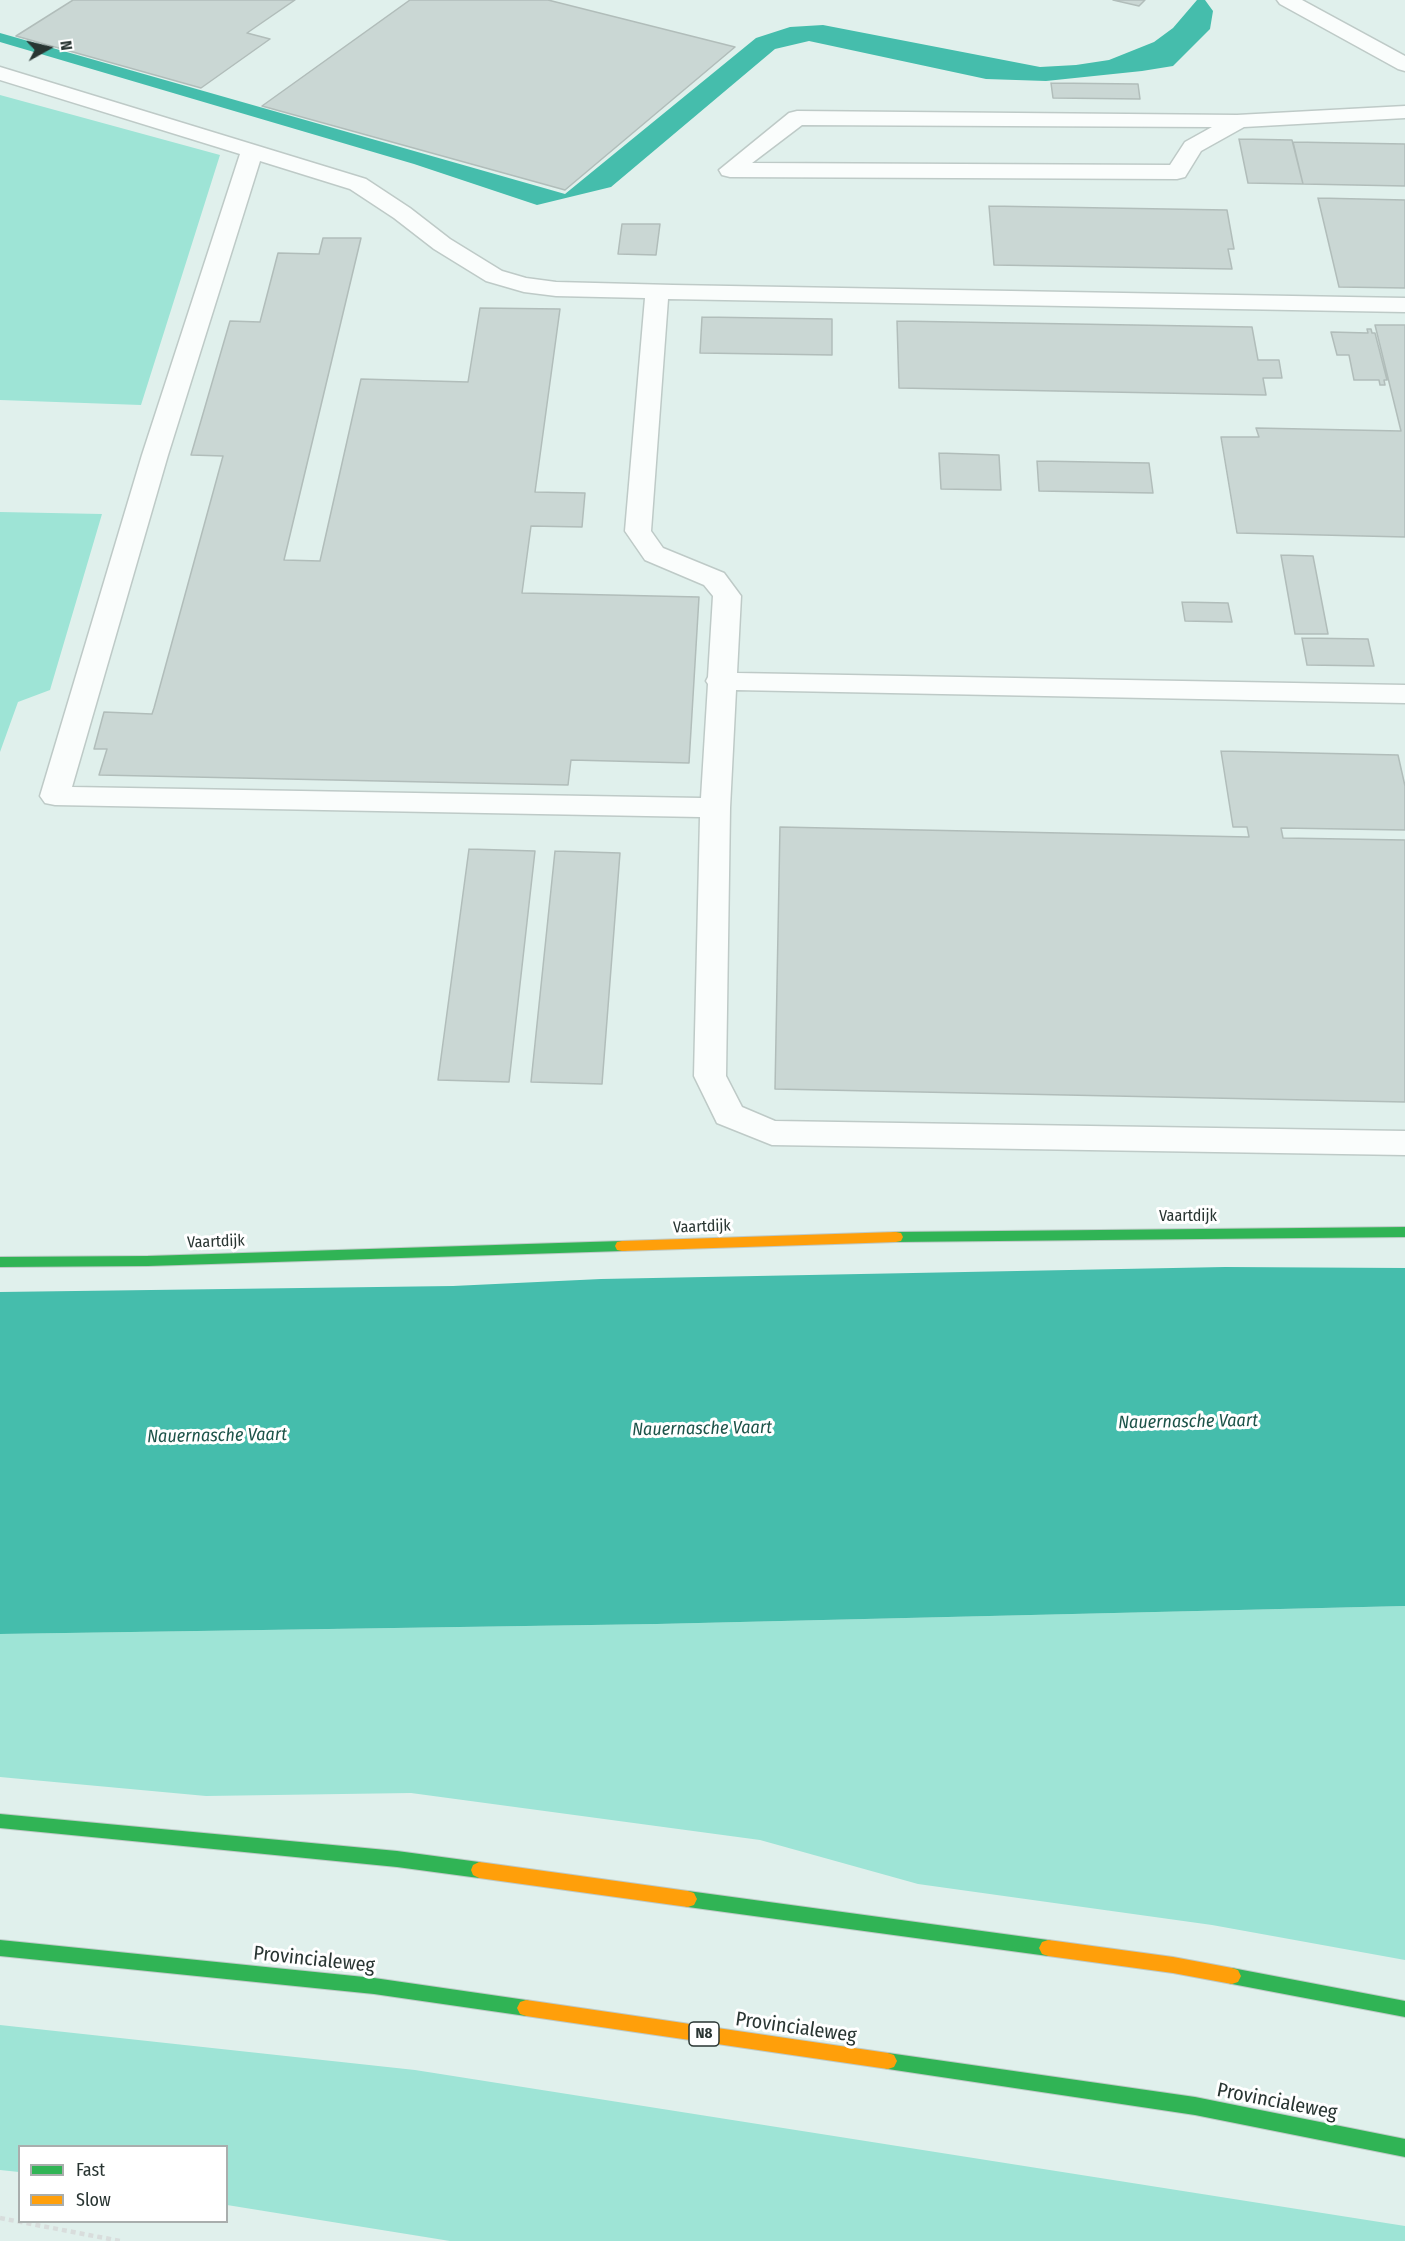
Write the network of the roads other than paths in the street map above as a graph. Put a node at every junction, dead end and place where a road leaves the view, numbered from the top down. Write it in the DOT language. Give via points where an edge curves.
graph roads {
  1 [pos="1287,0"];
  2 [pos="1405,65"];
  3 [pos="0,73"];
  4 [pos="1405,112"];
  5 [pos="1239,121"];
  6 [pos="252,150"];
  7 [pos="657,291"];
  8 [pos="1405,305"];
  9 [pos="720,681"];
  10 [pos="1405,694"];
  11 [pos="715,808"];
  12 [pos="1405,1143"];
  13 [pos="1405,1232"];
  14 [pos="0,1262"];
  15 [pos="0,1821"];
  16 [pos="0,1948"];
  17 [pos="1405,2009"];
  18 [pos="1405,2148"];
  1 -- 2 [label="lane"];
  3 -- 6 [label="lane"];
  4 -- 5 [label="lane"];
  5 -- 5 [label="lane" via="797,118 730,170 1177,172 1193,147"];
  6 -- 7 [label="lane" via="358,184 494,276 556,289"];
  6 -- 11 [label="lane" via="155,455 55,796"];
  7 -- 8 [label="lane"];
  7 -- 9 [label="lane" via="638,531 654,554 714,579 727,596"];
  9 -- 10 [label="lane"];
  9 -- 11 [label="lane"];
  11 -- 12 [label="lane" via="710,1076 729,1115 772,1133"];
  13 -- 14 [label="main road, Vaartdijk" via="931,1236 148,1261"];
  15 -- 17 [label="main road" via="397,1859 1173,1965"];
  16 -- 18 [label="main road, Provincialeweg / N8" via="374,1986 1196,2106"];
}
